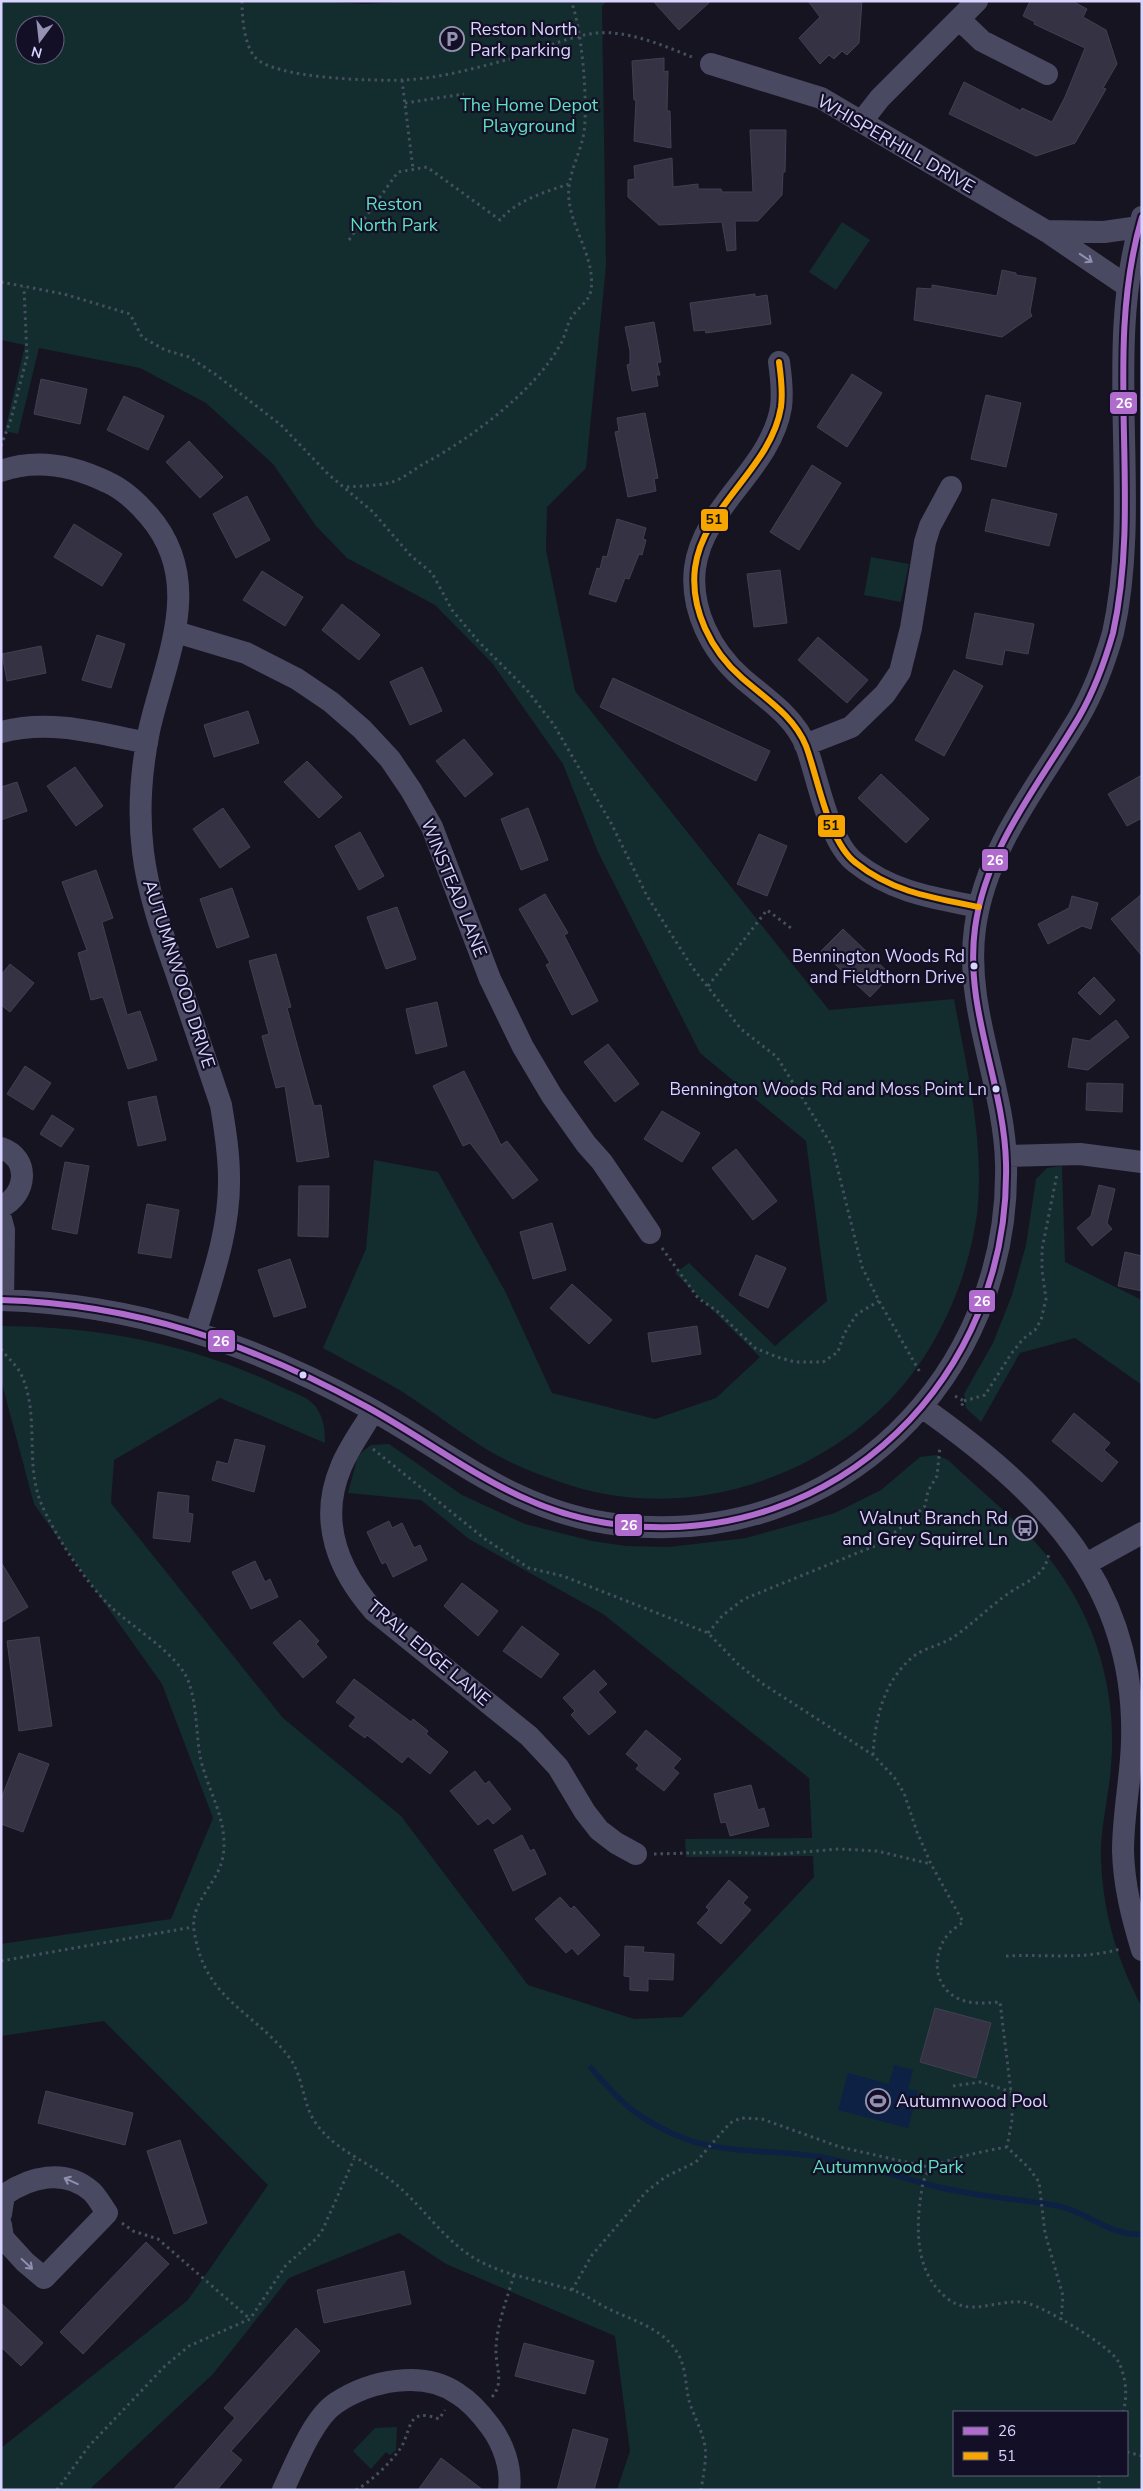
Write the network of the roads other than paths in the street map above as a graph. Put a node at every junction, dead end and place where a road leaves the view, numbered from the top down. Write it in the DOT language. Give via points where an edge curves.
graph roads {
  1 [pos="977,1"];
  2 [pos="959,18"];
  3 [pos="711,64"];
  4 [pos="1047,74"];
  5 [pos="862,121"];
  6 [pos="1140,222"];
  7 [pos="1046,231"];
  8 [pos="1127,286"];
  9 [pos="779,362"];
  10 [pos="1135,390"];
  11 [pos="1,470"];
  12 [pos="951,487"];
  13 [pos="176,632"];
  14 [pos="1,732"];
  15 [pos="147,743"];
  16 [pos="805,745"];
  17 [pos="978,907"];
  18 [pos="1,1148"];
  19 [pos="1006,1156"];
  20 [pos="1142,1162"];
  21 [pos="1,1207"];
  22 [pos="1,1219"];
  23 [pos="650,1233"];
  24 [pos="2,1300"];
  25 [pos="196,1331"];
  26 [pos="922,1407"];
  27 [pos="374,1411"];
  28 [pos="1142,1533"];
  29 [pos="1086,1564"];
  30 [pos="636,1854"];
  31 [pos="1131,1950"];
  32 [pos="2,2201"];
  33 [pos="1,2225"];
  34 [pos="283,2490"];
  35 [pos="509,2490"];
  1 -- 2 [label="street"];
  2 -- 4 [label="street" via="982,41"];
  2 -- 5 [label="street" via="880,98"];
  3 -- 5 [label="street, WHISPERHILL DRIVE" via="821,98"];
  5 -- 7 [label="street, WHISPERHILL DRIVE"];
  6 -- 7 [label="street, WHISPERHILL DRIVE" via="1104,232"];
  6 -- 8 [label="street"];
  7 -- 8 [label="street, WHISPERHILL DRIVE, one-way"];
  8 -- 10 [label="street"];
  9 -- 16 [label="street" via="781,406 776,428 708,530 699,550 694,587 702,623 724,658 791,720"];
  10 -- 17 [label="street" via="1129,541 1124,589 1113,632 1082,712 1000,846 982,888"];
  11 -- 13 [label="street, AUTUMNWOOD DRIVE" via="38,464 65,466 114,485 139,505 156,524 172,554 179,604"];
  12 -- 16 [label="street" via="925,542 900,672 885,694 851,727"];
  13 -- 15 [label="street, AUTUMNWOOD DRIVE"];
  13 -- 23 [label="street, WINSTEAD LANE" via="246,653 297,679 331,702 390,759 432,827 490,979 524,1048 552,1096"];
  14 -- 15 [label="street" via="43,726 71,727"];
  15 -- 25 [label="street, AUTUMNWOOD DRIVE" via="140,812 150,894 221,1105 227,1140 226,1218 221,1247"];
  16 -- 17 [label="street" via="826,812 838,839 854,862 897,888 920,896"];
  17 -- 19 [label="street" via="974,933 975,1001"];
  18 -- 21 [label="street" via="16,1157 22,1169 23,1182 18,1194"];
  19 -- 20 [label="street" via="1080,1154"];
  19 -- 26 [label="street" via="1006,1207 989,1291 973,1330 940,1385"];
  22 -- 24 [label="street" via="4,1230"];
  24 -- 25 [label="street" via="79,1306 138,1316"];
  25 -- 27 [label="street" via="255,1352 318,1380"];
  26 -- 27 [label="street" via="878,1450 814,1491 738,1518 701,1525 662,1527 583,1519 545,1508 466,1469"];
  26 -- 29 [label="street" via="976,1445 1037,1502"];
  27 -- 30 [label="street, TRAIL EDGE LANE" via="341,1466 332,1494 335,1544 343,1568 357,1592 374,1611 529,1736 558,1767 599,1830"];
  28 -- 29 [label="street"];
  29 -- 31 [label="street" via="1108,1604 1129,1672 1132,1743 1123,1850 1132,1922"];
  33 -- 32 [label="street, one-way" via="3,2238 44,2278 107,2213 91,2191 65,2177 37,2177 19,2184"];
  34 -- 35 [label="street" via="318,2423 334,2404 362,2388 393,2381 422,2380 457,2393 496,2433 505,2454"];
}
